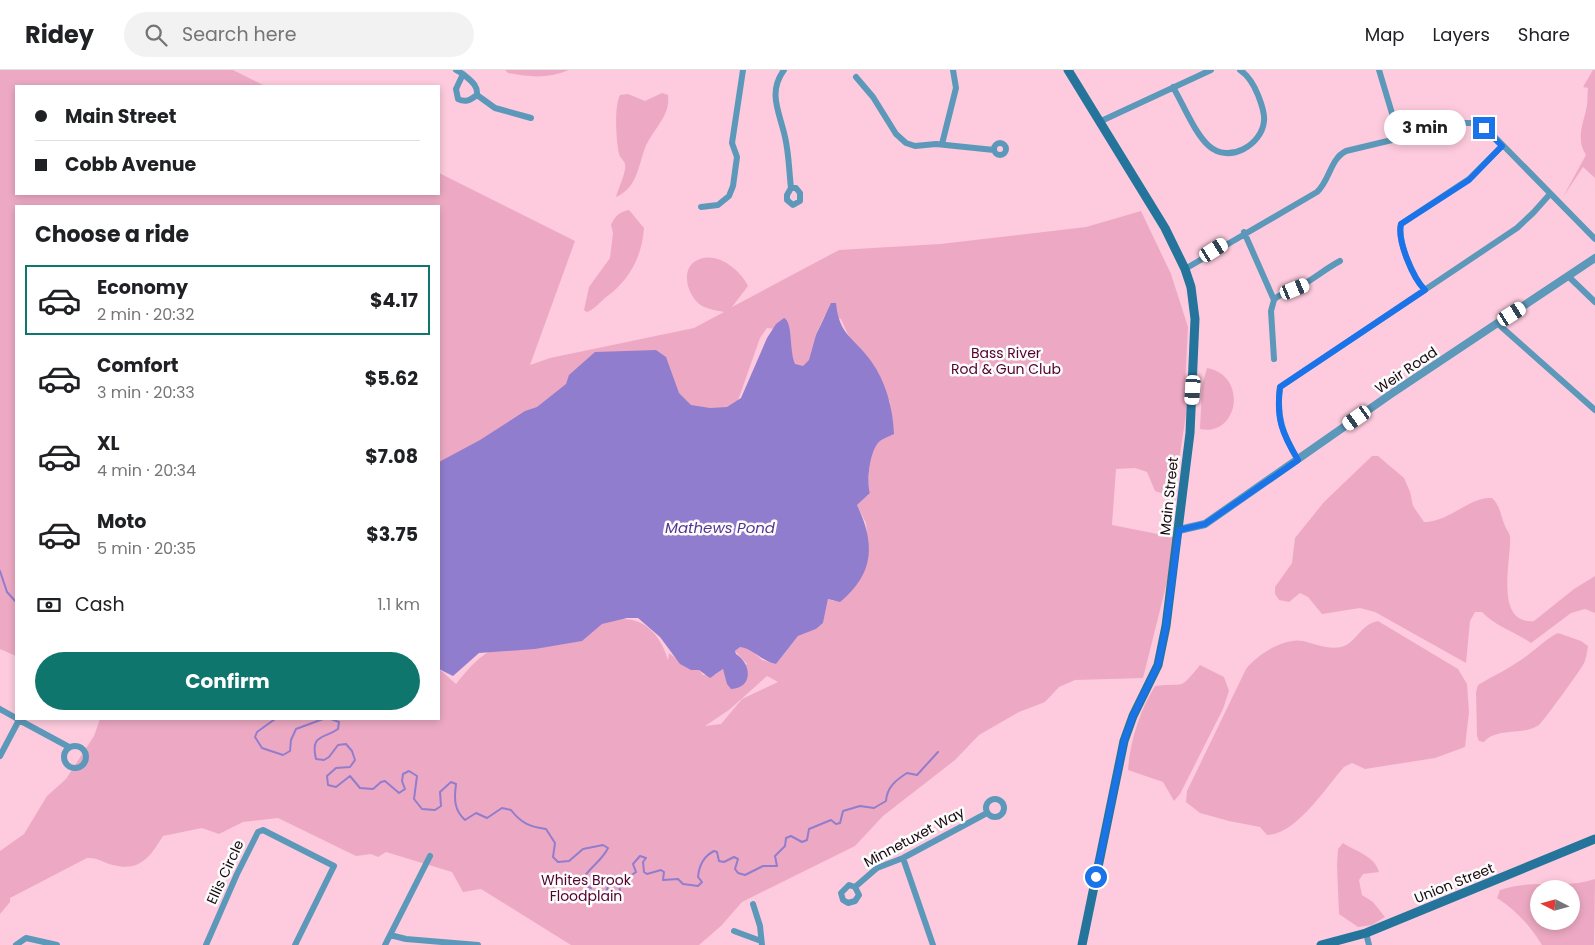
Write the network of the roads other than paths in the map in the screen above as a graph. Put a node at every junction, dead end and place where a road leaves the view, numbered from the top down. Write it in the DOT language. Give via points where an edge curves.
graph roads {
  1 [pos="456,70"];
  2 [pos="743,70"];
  3 [pos="784,70"];
  4 [pos="953,70"];
  5 [pos="1068,70"];
  6 [pos="1211,70"];
  7 [pos="1240,70"];
  8 [pos="1379,70"];
  9 [pos="463,74"];
  10 [pos="856,77"];
  11 [pos="1173,87"];
  12 [pos="477,96"];
  13 [pos="531,118"];
  14 [pos="1100,122"];
  15 [pos="1400,140"];
  16 [pos="942,144"];
  17 [pos="1502,146"];
  18 [pos="994,150"];
  19 [pos="791,188"];
  20 [pos="1550,194"];
  21 [pos="701,207"];
  22 [pos="1244,232"];
  23 [pos="1595,239"];
  24 [pos="1595,258"];
  25 [pos="1340,262"];
  26 [pos="1185,269"];
  27 [pos="1568,276"];
  28 [pos="1425,290"];
  29 [pos="1274,300"];
  30 [pos="1595,302"];
  31 [pos="1497,323"];
  32 [pos="1274,360"];
  33 [pos="1595,410"];
  34 [pos="1298,460"];
  35 [pos="1179,530"];
  36 [pos="0,709"];
  37 [pos="15,718"];
  38 [pos="17,720"];
  39 [pos="19,720"];
  40 [pos="69,747"];
  41 [pos="0,756"];
  42 [pos="987,813"];
  43 [pos="1595,839"];
  44 [pos="430,856"];
  45 [pos="903,858"];
  46 [pos="855,887"];
  47 [pos="753,904"];
  48 [pos="734,931"];
  49 [pos="1366,933"];
  50 [pos="390,934"];
  51 [pos="761,943"];
  52 [pos="16,945"];
  53 [pos="57,945"];
  54 [pos="206,945"];
  55 [pos="295,945"];
  56 [pos="385,945"];
  57 [pos="478,945"];
  58 [pos="932,945"];
  59 [pos="1082,945"];
  60 [pos="1320,945"];
  61 [pos="1369,945"];
  1 -- 9 [label="street"];
  2 -- 21 [label="street" via="732,143 737,157 733,186 724,201 712,208"];
  3 -- 19 [label="street" via="778,80 775,107 785,136"];
  4 -- 16 [label="street" via="956,88"];
  5 -- 14 [label="main road, Main Street"];
  6 -- 11 [label="street"];
  7 -- 11 [label="street" via="1256,90 1264,120 1256,139 1236,152 1220,152 1208,145"];
  8 -- 15 [label="street"];
  9 -- 12 [label="street" via="477,89"];
  9 -- 12 [label="street" via="456,89 458,99 463,102"];
  10 -- 16 [label="street" via="866,86 902,140 914,146"];
  11 -- 14 [label="street"];
  12 -- 13 [label="street" via="495,108"];
  14 -- 26 [label="main road, Main Street" via="1165,228"];
  15 -- 17 [label="street" via="1472,123 1486,130"];
  15 -- 22 [label="street" via="1342,153 1317,192"];
  16 -- 18 [label="street"];
  17 -- 20 [label="street"];
  17 -- 28 [label="street" via="1469,180 1404,221 1400,233 1402,242 1417,282"];
  20 -- 23 [label="street"];
  20 -- 28 [label="street" via="1517,228"];
  22 -- 26 [label="street"];
  22 -- 29 [label="street"];
  24 -- 27 [label="street, Weir Road"];
  25 -- 29 [label="street"];
  26 -- 35 [label="main road, Main Street" via="1194,304 1196,338"];
  27 -- 30 [label="street"];
  27 -- 31 [label="street, Weir Road"];
  28 -- 34 [label="street" via="1280,387 1278,409 1281,429"];
  29 -- 32 [label="street" via="1271,311"];
  31 -- 33 [label="street"];
  31 -- 34 [label="street, Weir Road"];
  34 -- 35 [label="street, Weir Road" via="1205,524"];
  35 -- 59 [label="main road, Main Street" via="1158,665 1124,741"];
  36 -- 37 [label="street"];
  38 -- 41 [label="street"];
  39 -- 40 [label="street"];
  42 -- 45 [label="street, Minnetuxet Way"];
  43 -- 49 [label="main road, Union Street"];
  44 -- 50 [label="street"];
  45 -- 46 [label="street, Minnetuxet Way" via="877,868"];
  45 -- 58 [label="street"];
  47 -- 51 [label="street"];
  48 -- 51 [label="street"];
  49 -- 60 [label="main road, Union Street"];
  49 -- 61 [label="street"];
  50 -- 56 [label="street"];
  50 -- 57 [label="street" via="406,939"];
  52 -- 53 [label="street" via="26,938"];
  54 -- 55 [label="street, Ellis Circle" via="237,874 258,832 263,830 334,866"];
}
